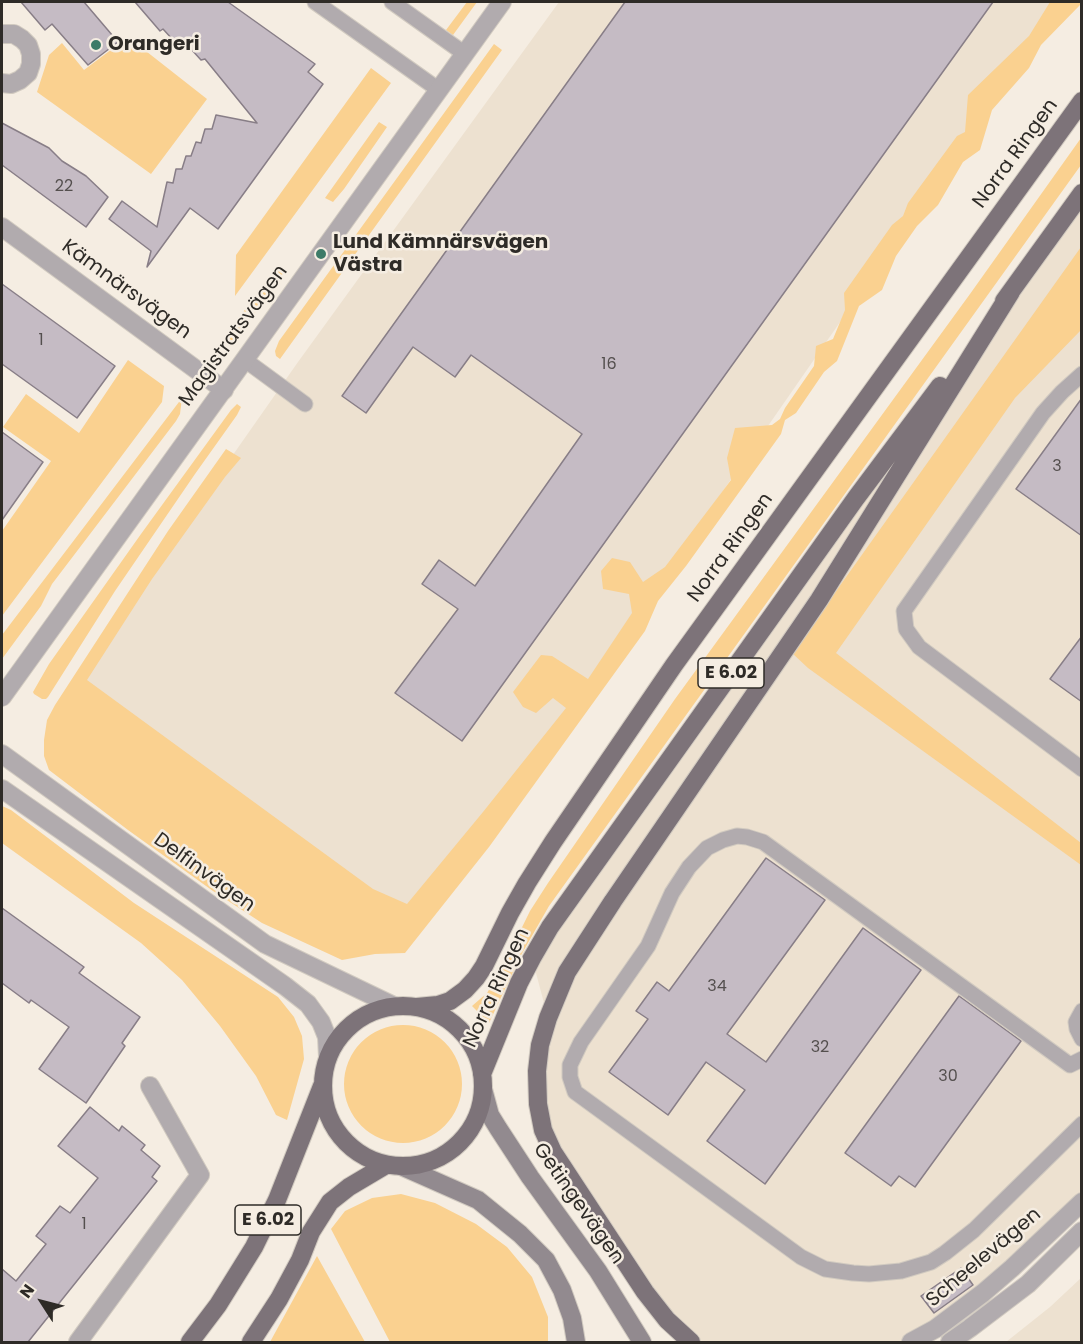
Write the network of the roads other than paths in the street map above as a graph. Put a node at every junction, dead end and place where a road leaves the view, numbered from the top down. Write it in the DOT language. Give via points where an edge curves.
graph roads {
  1 [pos="315,2"];
  2 [pos="392,2"];
  3 [pos="502,2"];
  4 [pos="2,34"];
  5 [pos="465,54"];
  6 [pos="2,83"];
  7 [pos="439,90"];
  8 [pos="1082,101"];
  9 [pos="1082,194"];
  10 [pos="2,227"];
  11 [pos="1011,292"];
  12 [pos="245,360"];
  13 [pos="1082,374"];
  14 [pos="224,390"];
  15 [pos="305,404"];
  16 [pos="2,697"];
  17 [pos="2,754"];
  18 [pos="1082,769"];
  19 [pos="2,789"];
  20 [pos="394,1006"];
  21 [pos="417,1007"];
  22 [pos="1082,1011"];
  23 [pos="1082,1039"];
  24 [pos="328,1057"];
  25 [pos="1082,1059"];
  26 [pos="483,1082"];
  27 [pos="322,1084"];
  28 [pos="150,1086"];
  29 [pos="1082,1124"];
  30 [pos="393,1165"];
  31 [pos="1082,1202"];
  32 [pos="1082,1231"];
  33 [pos="78,1342"];
  34 [pos="190,1342"];
  35 [pos="251,1342"];
  36 [pos="576,1342"];
  37 [pos="642,1342"];
  38 [pos="691,1342"];
  39 [pos="911,1342"];
  40 [pos="950,1342"];
  1 -- 7 [label="lane"];
  2 -- 5 [label="lane"];
  3 -- 5 [label="street, Magistratsvägen"];
  4 -- 6 [label="street" via="14,34 28,45 32,64 20,80"];
  5 -- 7 [label="street, Magistratsvägen"];
  7 -- 12 [label="street, Magistratsvägen"];
  8 -- 21 [label="main road, Norra Ringen / E 6.02" via="674,665 548,850 476,978 450,1001"];
  9 -- 11 [label="main road, Norra Ringen / E 6.02"];
  10 -- 14 [label="street, Kämnärsvägen"];
  11 -- 26 [label="main road, Norra Ringen / E 6.02" via="856,498 550,927 519,983"];
  11 -- 38 [label="main road" via="819,600 567,972 548,1018 537,1071 543,1130 553,1152 645,1292"];
  12 -- 14 [label="street, Magistratsvägen"];
  12 -- 15 [label="lane"];
  13 -- 18 [label="lane" via="1043,413 904,611 906,629 919,647"];
  14 -- 16 [label="street, Magistratsvägen"];
  17 -- 20 [label="street, Delfinvägen" via="265,944"];
  19 -- 24 [label="street" via="308,1004 327,1037"];
  20 -- 21 [label="main road, Norra Ringen"];
  20 -- 24 [label="main road, Norra Ringen" via="363,1016 340,1036"];
  21 -- 26 [label="main road, Norra Ringen" via="433,1011 455,1025 479,1059"];
  22 -- 23 [label="lane" via="1076,1022"];
  24 -- 27 [label="main road, Norra Ringen"];
  25 -- 29 [label="lane" via="1070,1065 763,842 737,836 707,848 689,867 672,893 648,946 581,1042 570,1065 570,1077 575,1092 801,1257 825,1269 853,1273 901,1271 931,1262 945,1253 974,1230"];
  26 -- 30 [label="main road, Norra Ringen" via="480,1107 464,1139 434,1160 413,1166"];
  26 -- 37 [label="main road, Getingevägen" via="490,1115"];
  27 -- 30 [label="main road, Norra Ringen" via="330,1120 346,1143 373,1161"];
  27 -- 34 [label="main road, Norra Ringen / E 6.02" via="277,1200 254,1246"];
  28 -- 33 [label="street" via="200,1174"];
  30 -- 35 [label="main road, Norra Ringen / E 6.02" via="349,1187 330,1202 279,1299"];
  30 -- 36 [label="main road" via="478,1200 520,1234 546,1260 562,1290"];
  31 -- 39 [label="street, Scheelevägen" via="983,1293"];
  32 -- 40 [label="street" via="1028,1284"];
}
